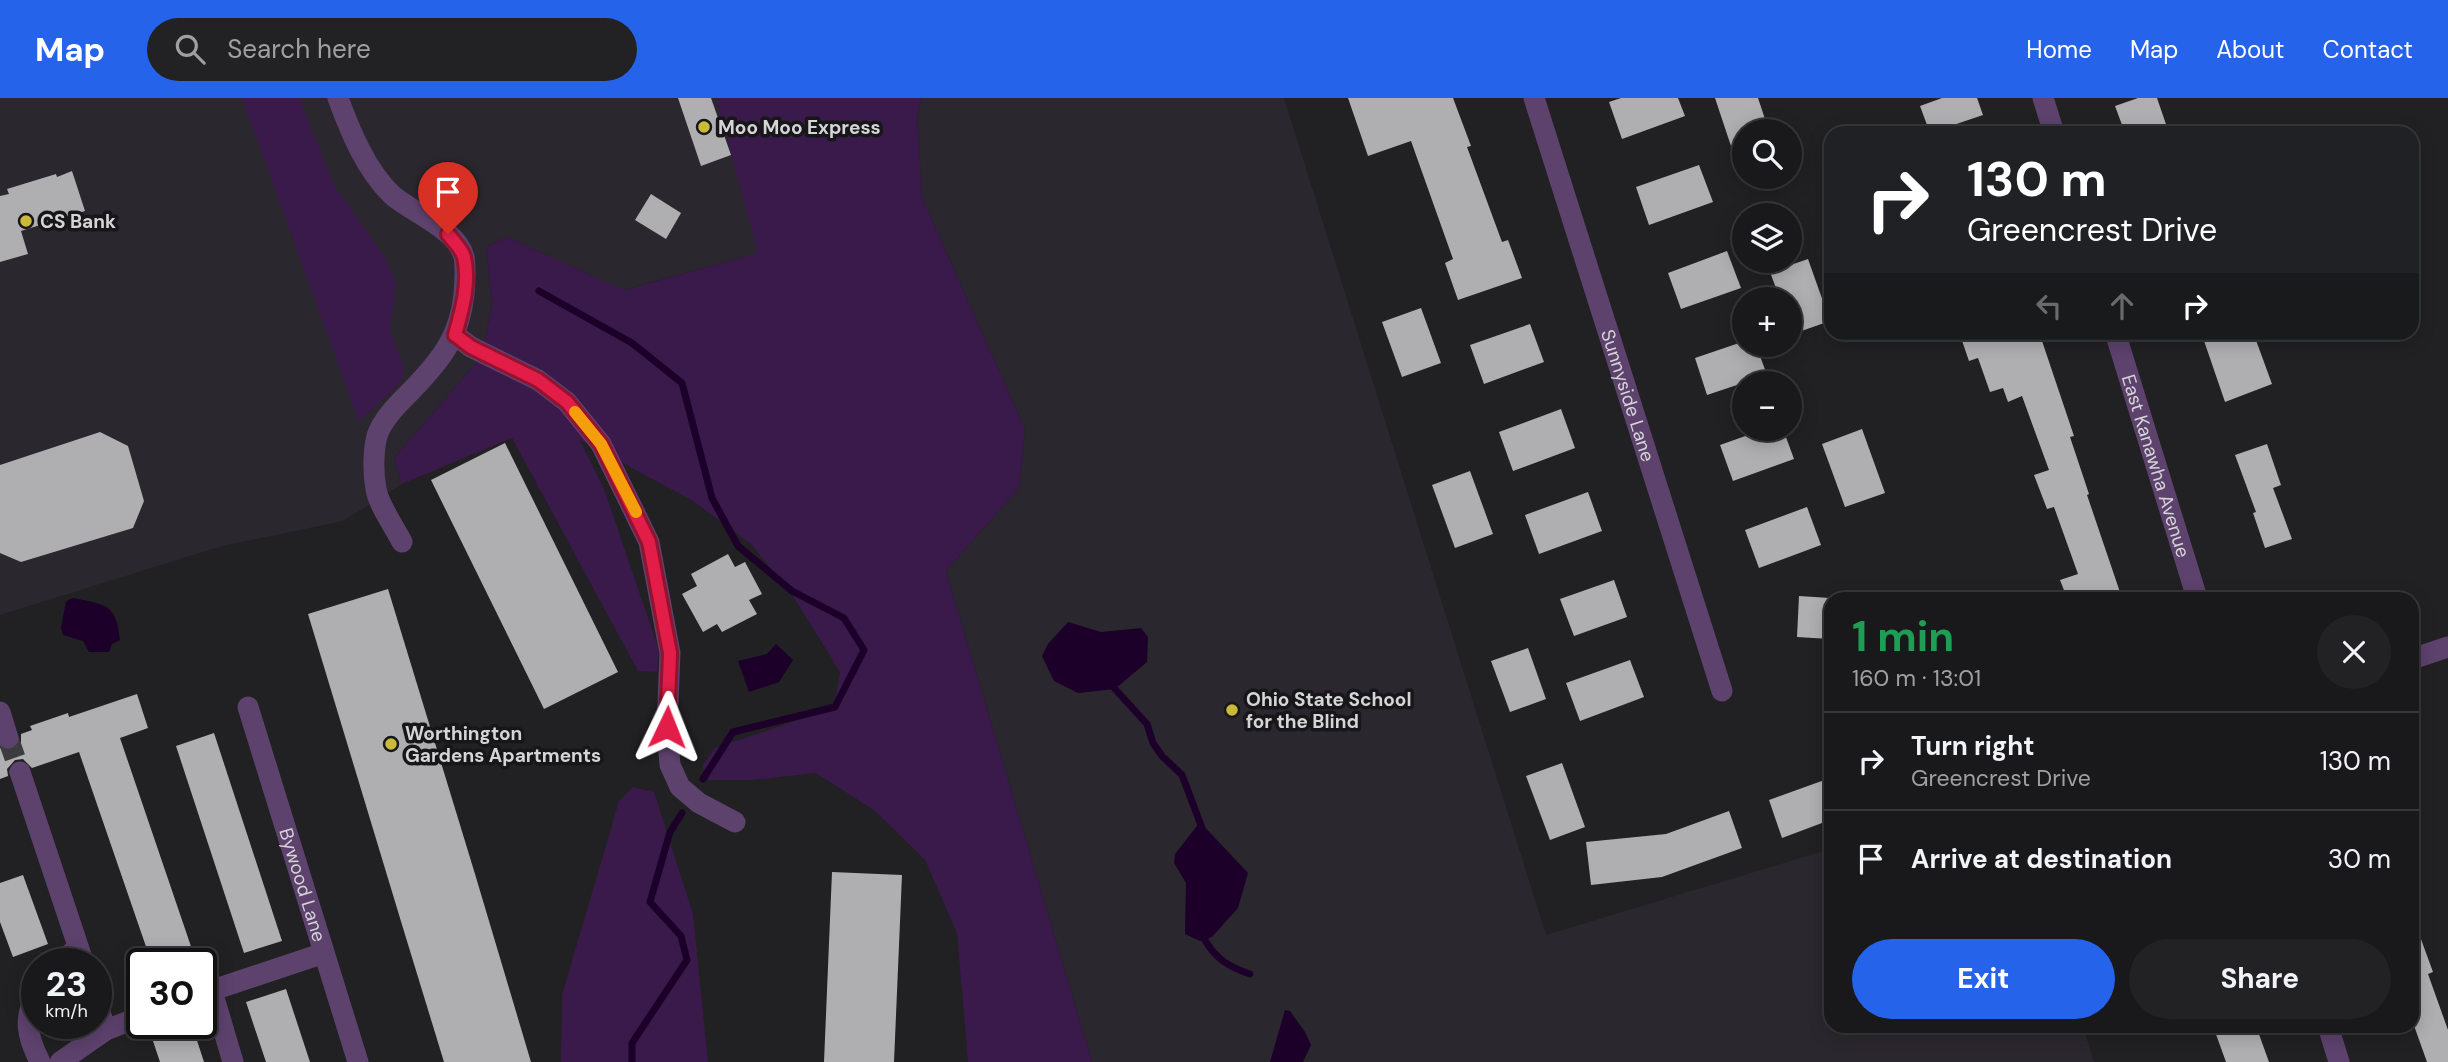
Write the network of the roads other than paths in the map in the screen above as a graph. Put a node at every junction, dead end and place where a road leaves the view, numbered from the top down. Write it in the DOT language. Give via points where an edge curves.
graph roads {
  1 [pos="338,98"];
  2 [pos="1534,98"];
  3 [pos="2043,98"];
  4 [pos="2052,126"];
  5 [pos="455,335"];
  6 [pos="2117,340"];
  7 [pos="402,542"];
  8 [pos="2195,592"];
  9 [pos="2448,647"];
  10 [pos="2419,657"];
  11 [pos="1722,691"];
  12 [pos="248,707"];
  13 [pos="0,712"];
  14 [pos="8,738"];
  15 [pos="20,772"];
  16 [pos="735,822"];
  17 [pos="79,948"];
  18 [pos="324,953"];
  19 [pos="217,988"];
  20 [pos="217,1021"];
  21 [pos="2330,1033"];
  22 [pos="28,1039"];
  23 [pos="93,1039"];
  24 [pos="40,1062"];
  25 [pos="60,1062"];
  26 [pos="233,1062"];
  27 [pos="358,1062"];
  28 [pos="2339,1062"];
  1 -- 5 [label="street" via="352,134 378,178 393,195 448,234 463,255 466,280"];
  2 -- 11 [label="street, Sunnyside Lane"];
  3 -- 4 [label="street"];
  5 -- 7 [label="street" via="378,434 376,492"];
  5 -- 16 [label="street" via="538,380 567,402 601,444 649,542 670,653 670,765 680,788"];
  6 -- 8 [label="street, East Kanawha Avenue"];
  9 -- 10 [label="street"];
  12 -- 18 [label="street, Bywood Lane"];
  13 -- 14 [label="street"];
  15 -- 17 [label="street"];
  18 -- 19 [label="street"];
  18 -- 27 [label="street, Bywood Lane"];
  20 -- 26 [label="street"];
  21 -- 28 [label="street"];
  22 -- 24 [label="street"];
  23 -- 25 [label="street"];
}
